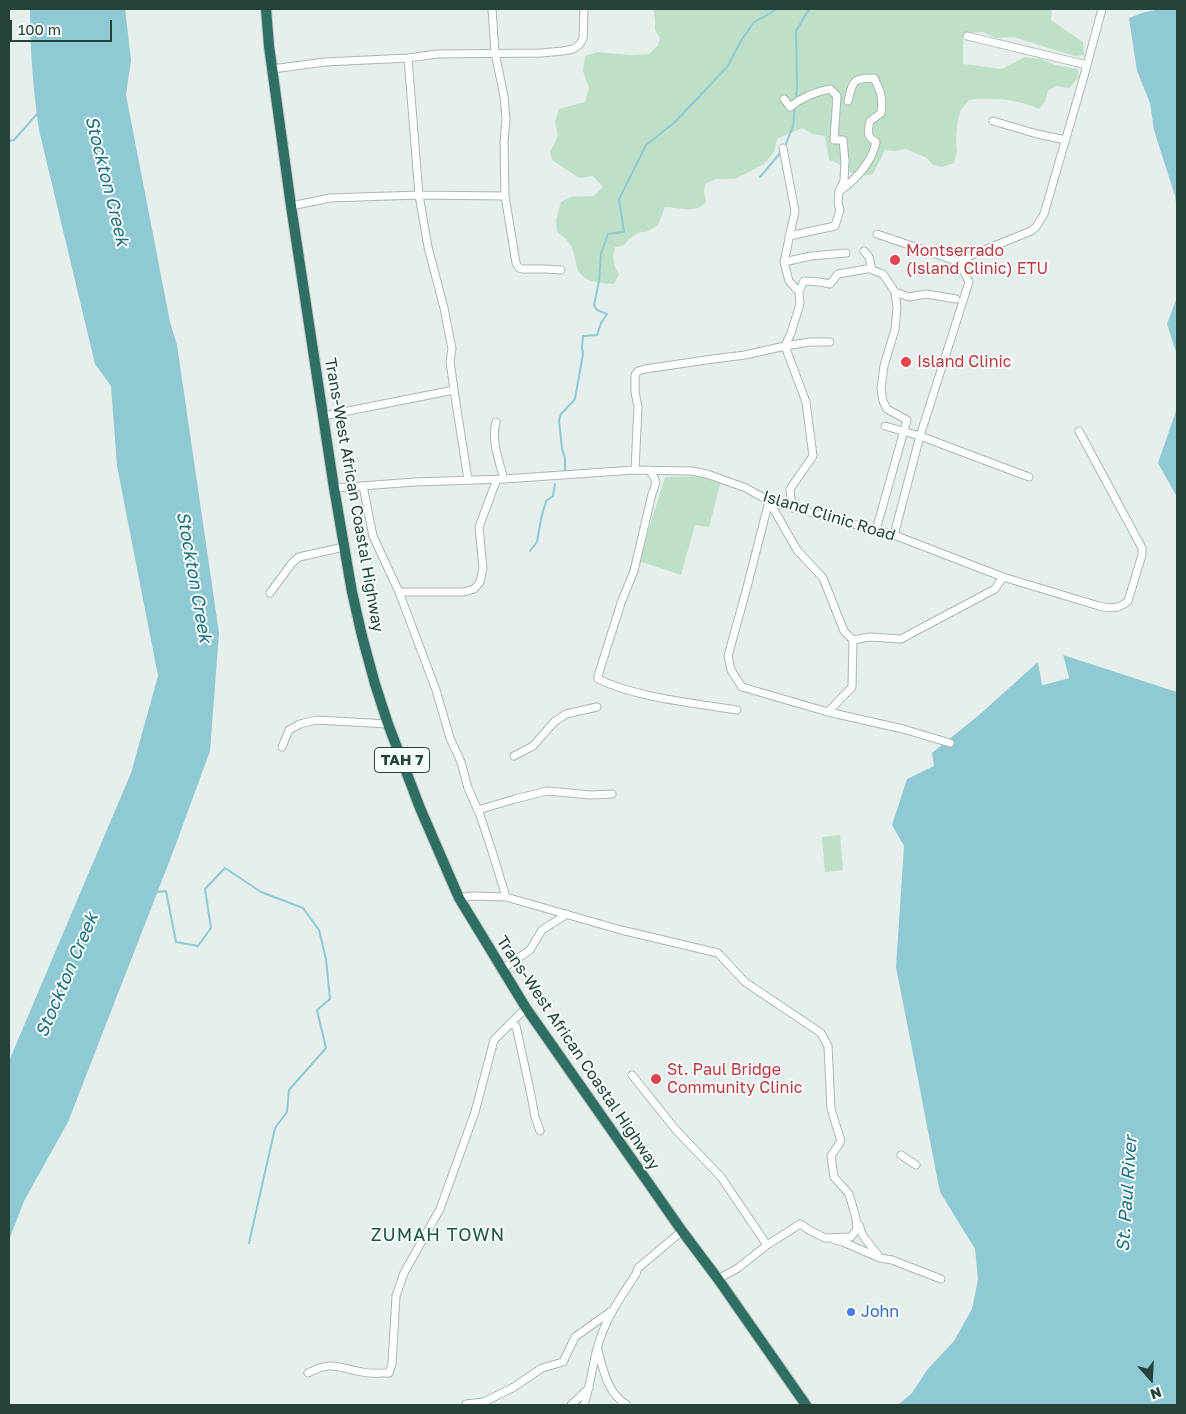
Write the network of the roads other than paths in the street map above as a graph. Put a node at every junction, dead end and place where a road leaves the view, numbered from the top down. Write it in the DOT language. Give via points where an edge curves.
graph roads {
  1 [pos="266,9"];
  2 [pos="492,9"];
  3 [pos="584,9"];
  4 [pos="1102,9"];
  5 [pos="967,36"];
  6 [pos="495,53"];
  7 [pos="408,58"];
  8 [pos="1087,64"];
  9 [pos="272,69"];
  10 [pos="784,99"];
  11 [pos="848,101"];
  12 [pos="993,121"];
  13 [pos="1066,140"];
  14 [pos="784,148"];
  15 [pos="839,192"];
  16 [pos="419,195"];
  17 [pos="506,196"];
  18 [pos="291,206"];
  19 [pos="878,234"];
  20 [pos="789,236"];
  21 [pos="864,251"];
  22 [pos="846,253"];
  23 [pos="784,262"];
  24 [pos="959,262"];
  25 [pos="867,269"];
  26 [pos="561,270"];
  27 [pos="799,292"];
  28 [pos="895,292"];
  29 [pos="956,299"];
  30 [pos="830,342"];
  31 [pos="785,346"];
  32 [pos="454,390"];
  33 [pos="323,416"];
  34 [pos="496,422"];
  35 [pos="885,426"];
  36 [pos="904,431"];
  37 [pos="1079,431"];
  38 [pos="920,436"];
  39 [pos="635,470"];
  40 [pos="649,470"];
  41 [pos="1029,477"];
  42 [pos="500,479"];
  43 [pos="468,480"];
  44 [pos="363,486"];
  45 [pos="334,488"];
  46 [pos="769,501"];
  47 [pos="792,508"];
  48 [pos="876,530"];
  49 [pos="894,535"];
  50 [pos="344,547"];
  51 [pos="1003,577"];
  52 [pos="399,592"];
  53 [pos="270,593"];
  54 [pos="853,640"];
  55 [pos="597,707"];
  56 [pos="737,710"];
  57 [pos="828,712"];
  58 [pos="388,724"];
  59 [pos="950,744"];
  60 [pos="282,747"];
  61 [pos="514,756"];
  62 [pos="612,794"];
  63 [pos="478,810"];
  64 [pos="506,897"];
  65 [pos="459,898"];
  66 [pos="567,914"];
  67 [pos="502,969"];
  68 [pos="526,1008"];
  69 [pos="509,1024"];
  70 [pos="632,1075"];
  71 [pos="540,1131"];
  72 [pos="900,1155"];
  73 [pos="916,1164"];
  74 [pos="856,1218"];
  75 [pos="682,1231"];
  76 [pos="825,1238"];
  77 [pos="767,1245"];
  78 [pos="880,1258"];
  79 [pos="718,1279"];
  80 [pos="941,1279"];
  81 [pos="611,1312"];
  82 [pos="597,1348"];
  83 [pos="308,1373"];
  84 [pos="590,1388"];
  85 [pos="466,1405"];
  86 [pos="571,1405"];
  87 [pos="584,1405"];
  88 [pos="627,1405"];
  89 [pos="806,1405"];
  1 -- 9 [label="highway, Trans-West African Coastal Highway / TAH 7"];
  2 -- 6 [label="street"];
  3 -- 6 [label="street" via="583,39 573,49"];
  4 -- 8 [label="street"];
  5 -- 8 [label="street"];
  6 -- 7 [label="street"];
  6 -- 17 [label="street" via="506,119"];
  7 -- 9 [label="street" via="325,62"];
  7 -- 16 [label="street"];
  8 -- 13 [label="street"];
  9 -- 18 [label="highway, Trans-West African Coastal Highway / TAH 7"];
  10 -- 15 [label="street" via="790,107 816,92 830,89 836,96 834,140 843,140 845,161 844,180"];
  11 -- 15 [label="street" via="854,81 874,78 882,93 883,104 881,113 870,121 868,133 876,142 874,152 852,182"];
  12 -- 13 [label="street"];
  13 -- 24 [label="street" via="1046,209 1036,227"];
  14 -- 20 [label="street" via="795,211"];
  15 -- 20 [label="street" via="840,210 835,226"];
  16 -- 17 [label="street"];
  16 -- 18 [label="street" via="330,198"];
  16 -- 32 [label="street" via="449,333"];
  17 -- 26 [label="street" via="519,268"];
  18 -- 33 [label="highway, Trans-West African Coastal Highway / TAH 7"];
  19 -- 24 [label="street"];
  20 -- 23 [label="street"];
  21 -- 28 [label="street" via="869,256 872,270 883,274"];
  22 -- 23 [label="street"];
  23 -- 27 [label="street" via="789,281"];
  24 -- 38 [label="street" via="969,282"];
  25 -- 27 [label="street" via="838,274 830,284 804,281"];
  27 -- 31 [label="street" via="800,304"];
  28 -- 29 [label="street" via="909,297 926,294"];
  28 -- 36 [label="street" via="895,328 881,389 886,409 907,420"];
  30 -- 31 [label="street"];
  31 -- 39 [label="street" via="638,371 635,376 638,407"];
  31 -- 47 [label="street" via="806,402 813,456 790,489"];
  32 -- 33 [label="street"];
  32 -- 43 [label="street"];
  33 -- 45 [label="highway, Trans-West African Coastal Highway / TAH 7"];
  34 -- 42 [label="street" via="494,430"];
  35 -- 36 [label="street"];
  36 -- 38 [label="street"];
  36 -- 48 [label="street"];
  37 -- 51 [label="street, Island Clinic Road" via="1142,548 1128,601 1111,609"];
  38 -- 41 [label="street"];
  38 -- 49 [label="street"];
  39 -- 40 [label="street, Island Clinic Road"];
  39 -- 42 [label="street, Island Clinic Road"];
  40 -- 46 [label="street, Island Clinic Road" via="707,474 746,488"];
  40 -- 56 [label="street" via="656,484 634,571 610,635 598,679 646,695"];
  42 -- 43 [label="street, Island Clinic Road"];
  42 -- 52 [label="street" via="479,527 483,568 480,582 474,589 464,592"];
  43 -- 44 [label="street, Island Clinic Road"];
  44 -- 45 [label="street, Island Clinic Road"];
  44 -- 52 [label="street" via="373,536"];
  45 -- 50 [label="highway, Trans-West African Coastal Highway / TAH 7"];
  46 -- 47 [label="street, Island Clinic Road"];
  46 -- 54 [label="street" via="797,550 823,578 844,631"];
  46 -- 57 [label="street" via="728,656 731,670 742,687"];
  47 -- 48 [label="street, Island Clinic Road"];
  48 -- 49 [label="street, Island Clinic Road"];
  49 -- 51 [label="street, Island Clinic Road"];
  50 -- 53 [label="street" via="299,557"];
  50 -- 58 [label="highway, Trans-West African Coastal Highway / TAH 7" via="362,636"];
  51 -- 54 [label="street" via="995,589 901,639 869,637"];
  52 -- 63 [label="street"];
  54 -- 57 [label="street" via="852,686"];
  55 -- 61 [label="street" via="566,714 532,746"];
  57 -- 59 [label="street" via="903,729"];
  58 -- 60 [label="street" via="316,720 288,730"];
  58 -- 65 [label="highway, Trans-West African Coastal Highway / TAH 7"];
  62 -- 63 [label="street" via="547,792"];
  63 -- 64 [label="street"];
  64 -- 65 [label="street"];
  64 -- 66 [label="street"];
  65 -- 67 [label="highway, Trans-West African Coastal Highway / TAH 7"];
  66 -- 67 [label="street" via="542,930 530,950"];
  66 -- 74 [label="street" via="718,953 745,982 821,1033 828,1046 830,1109 841,1141 831,1156 834,1177 849,1194"];
  67 -- 68 [label="highway, Trans-West African Coastal Highway / TAH 7"];
  68 -- 69 [label="street"];
  68 -- 75 [label="highway, Trans-West African Coastal Highway / TAH 7"];
  69 -- 71 [label="street" via="516,1026 534,1117"];
  69 -- 83 [label="street" via="494,1040 475,1112 440,1209 404,1273 396,1296 390,1373 363,1373 333,1365"];
  70 -- 77 [label="street" via="676,1130 721,1177"];
  72 -- 73 [label="street"];
  74 -- 76 [label="street" via="857,1229 851,1237"];
  74 -- 78 [label="street" via="863,1236"];
  75 -- 79 [label="highway, Trans-West African Coastal Highway / TAH 7"];
  75 -- 81 [label="street" via="638,1268"];
  76 -- 77 [label="street" via="800,1224"];
  76 -- 78 [label="street"];
  77 -- 79 [label="street"];
  78 -- 80 [label="street"];
  79 -- 89 [label="highway, Trans-West African Coastal Highway / TAH 7"];
  81 -- 82 [label="street"];
  81 -- 85 [label="street" via="575,1337 563,1362 542,1368 484,1402"];
  82 -- 84 [label="street"];
  82 -- 88 [label="street" via="612,1391"];
  84 -- 86 [label="street"];
  84 -- 87 [label="street"];
}
